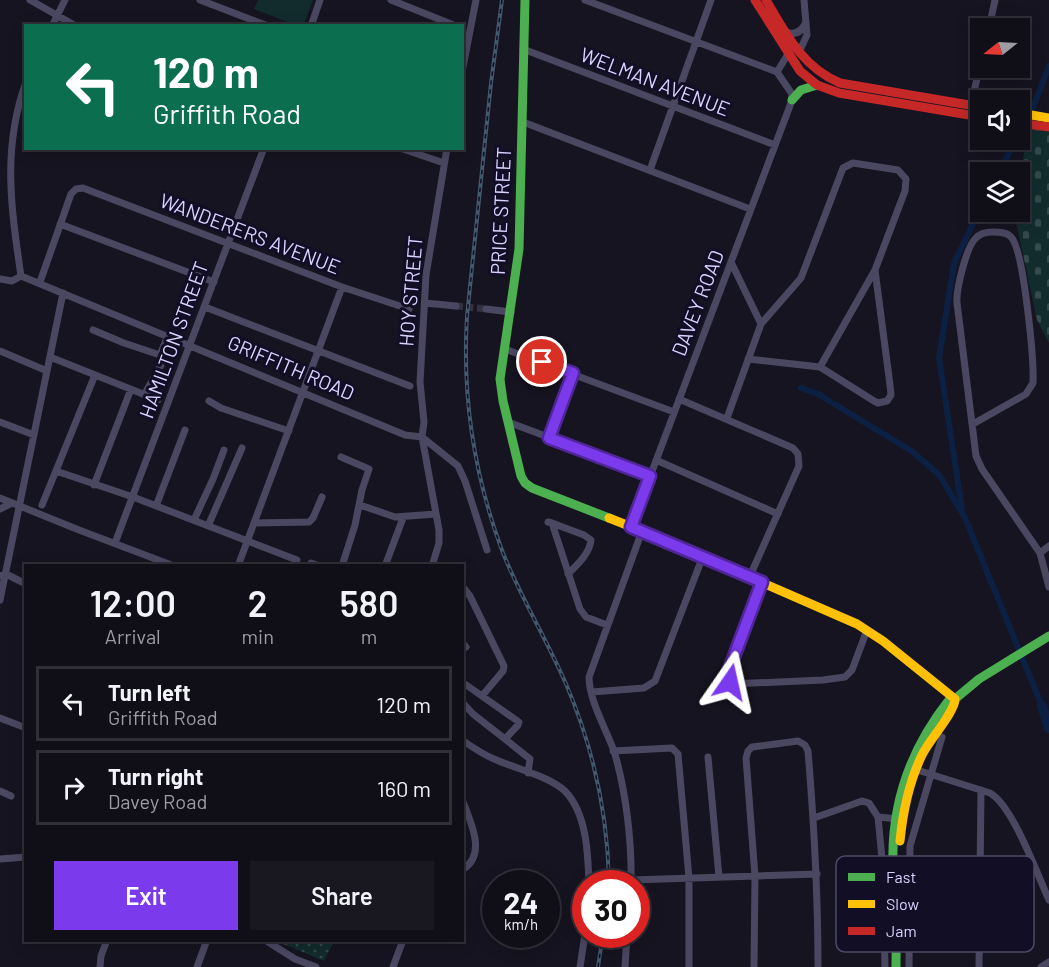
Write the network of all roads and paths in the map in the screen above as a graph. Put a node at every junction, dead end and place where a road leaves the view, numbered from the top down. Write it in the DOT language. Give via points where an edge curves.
graph roads {
  1 [pos="30,0"];
  2 [pos="65,0"];
  3 [pos="200,0"];
  4 [pos="320,0"];
  5 [pos="391,0"];
  6 [pos="476,0"];
  7 [pos="525,0"];
  8 [pos="585,0"];
  9 [pos="711,0"];
  10 [pos="755,0"];
  11 [pos="766,0"];
  12 [pos="804,0"];
  13 [pos="995,0"];
  14 [pos="57,15"];
  15 [pos="991,18"];
  16 [pos="806,22"];
  17 [pos="53,24"];
  18 [pos="73,24"];
  19 [pos="263,24"];
  20 [pos="311,24"];
  21 [pos="451,24"];
  22 [pos="464,29"];
  23 [pos="470,31"];
  24 [pos="786,32"];
  25 [pos="697,42"];
  26 [pos="523,49"];
  27 [pos="799,52"];
  28 [pos="788,54"];
  29 [pos="464,62"];
  30 [pos="777,72"];
  31 [pos="817,85"];
  32 [pos="24,89"];
  33 [pos="791,95"];
  34 [pos="970,105"];
  35 [pos="674,106"];
  36 [pos="970,115"];
  37 [pos="1030,115"];
  38 [pos="1049,118"];
  39 [pos="523,122"];
  40 [pos="1030,125"];
  41 [pos="1049,128"];
  42 [pos="775,145"];
  43 [pos="263,150"];
  44 [pos="406,150"];
  45 [pos="447,150"];
  46 [pos="444,163"];
  47 [pos="650,170"];
  48 [pos="750,209"];
  49 [pos="60,224"];
  50 [pos="228,243"];
  51 [pos="731,262"];
  52 [pos="875,270"];
  53 [pos="21,276"];
  54 [pos="0,279"];
  55 [pos="39,282"];
  56 [pos="214,282"];
  57 [pos="342,287"];
  58 [pos="63,293"];
  59 [pos="425,303"];
  60 [pos="456,306"];
  61 [pos="205,307"];
  62 [pos="409,309"];
  63 [pos="486,309"];
  64 [pos="511,312"];
  65 [pos="761,324"];
  66 [pos="93,330"];
  67 [pos="168,336"];
  68 [pos="191,345"];
  69 [pos="505,349"];
  70 [pos="318,350"];
  71 [pos="0,351"];
  72 [pos="160,355"];
  73 [pos="50,357"];
  74 [pos="748,358"];
  75 [pos="820,367"];
  76 [pos="47,371"];
  77 [pos="573,373"];
  78 [pos="95,375"];
  79 [pos="410,386"];
  80 [pos="131,389"];
  81 [pos="303,392"];
  82 [pos="144,394"];
  83 [pos="679,399"];
  84 [pos="158,400"];
  85 [pos="209,401"];
  86 [pos="674,412"];
  87 [pos="727,418"];
  88 [pos="0,422"];
  89 [pos="508,422"];
  90 [pos="973,424"];
  91 [pos="185,429"];
  92 [pos="288,431"];
  93 [pos="34,435"];
  94 [pos="422,437"];
  95 [pos="549,438"];
  96 [pos="242,448"];
  97 [pos="224,450"];
  98 [pos="341,457"];
  99 [pos="656,460"];
  100 [pos="56,471"];
  101 [pos="650,476"];
  102 [pos="94,485"];
  103 [pos="133,497"];
  104 [pos="321,497"];
  105 [pos="0,498"];
  106 [pos="12,503"];
  107 [pos="360,505"];
  108 [pos="42,506"];
  109 [pos="156,506"];
  110 [pos="20,507"];
  111 [pos="0,509"];
  112 [pos="436,514"];
  113 [pos="778,514"];
  114 [pos="403,518"];
  115 [pos="194,520"];
  116 [pos="254,523"];
  117 [pos="208,526"];
  118 [pos="631,527"];
  119 [pos="642,531"];
  120 [pos="248,541"];
  121 [pos="115,543"];
  122 [pos="1049,546"];
  123 [pos="487,550"];
  124 [pos="1040,553"];
  125 [pos="703,556"];
  126 [pos="297,560"];
  127 [pos="169,564"];
  128 [pos="240,564"];
  129 [pos="343,564"];
  130 [pos="386,564"];
  131 [pos="433,564"];
  132 [pos="568,574"];
  133 [pos="3,575"];
  134 [pos="750,576"];
  135 [pos="762,582"];
  136 [pos="24,583"];
  137 [pos="1049,587"];
  138 [pos="464,588"];
  139 [pos="0,600"];
  140 [pos="607,625"];
  141 [pos="867,630"];
  142 [pos="1049,636"];
  143 [pos="464,683"];
  144 [pos="592,692"];
  145 [pos="482,696"];
  146 [pos="955,699"];
  147 [pos="464,704"];
  148 [pos="0,718"];
  149 [pos="24,727"];
  150 [pos="942,737"];
  151 [pos="505,739"];
  152 [pos="464,741"];
  153 [pos="614,751"];
  154 [pos="708,757"];
  155 [pos="912,768"];
  156 [pos="528,773"];
  157 [pos="932,775"];
  158 [pos="981,790"];
  159 [pos="0,791"];
  160 [pos="11,796"];
  161 [pos="464,805"];
  162 [pos="878,817"];
  163 [pos="814,818"];
  164 [pos="898,819"];
  165 [pos="881,856"];
  166 [pos="893,856"];
  167 [pos="910,856"];
  168 [pos="980,856"];
  169 [pos="1028,856"];
  170 [pos="24,857"];
  171 [pos="0,859"];
  172 [pos="1034,868"];
  173 [pos="464,869"];
  174 [pos="588,870"];
  175 [pos="630,870"];
  176 [pos="817,874"];
  177 [pos="755,876"];
  178 [pos="719,877"];
  179 [pos="689,878"];
  180 [pos="650,881"];
  181 [pos="1049,900"];
  182 [pos="105,942"];
  183 [pos="206,942"];
  184 [pos="268,942"];
  185 [pos="402,942"];
  186 [pos="583,948"];
  187 [pos="626,948"];
  188 [pos="909,952"];
  189 [pos="979,952"];
  190 [pos="1049,962"];
  191 [pos="100,967"];
  192 [pos="197,967"];
  193 [pos="316,967"];
  194 [pos="393,967"];
  195 [pos="580,967"];
  196 [pos="625,967"];
  197 [pos="689,967"];
  198 [pos="754,967"];
  199 [pos="818,967"];
  200 [pos="909,967"];
  201 [pos="979,967"];
  202 [pos="1041,967"];
  1 -- 14 [label="street"];
  2 -- 14 [label="street"];
  3 -- 19 [label="street"];
  4 -- 20 [label="street"];
  5 -- 21 [label="street"];
  6 -- 23 [label="street"];
  7 -- 26 [label="main road, PRICE STREET"];
  8 -- 25 [label="street"];
  9 -- 25 [label="street"];
  10 -- 28 [label="main road"];
  11 -- 24 [label="main road"];
  12 -- 16 [label="street"];
  13 -- 15 [label="street"];
  14 -- 17 [label="street"];
  14 -- 18 [label="street"];
  16 -- 24 [label="street" via="799,31"];
  16 -- 27 [label="street" via="807,35"];
  22 -- 23 [label="street"];
  23 -- 29 [label="street"];
  24 -- 27 [label="main road"];
  25 -- 30 [label="street"];
  25 -- 35 [label="street"];
  26 -- 35 [label="street, WELMAN AVENUE"];
  26 -- 39 [label="main road, PRICE STREET"];
  27 -- 34 [label="main road" via="814,70 831,80"];
  28 -- 30 [label="street"];
  28 -- 31 [label="main road"];
  30 -- 33 [label="street"];
  31 -- 33 [label="main road"];
  31 -- 36 [label="main road" via="847,94"];
  32 -- 53 [label="street" via="13,129 10,161"];
  33 -- 42 [label="street, DAVEY ROAD"];
  35 -- 42 [label="street, WELMAN AVENUE"];
  35 -- 47 [label="street"];
  37 -- 38 [label="main road"];
  39 -- 47 [label="street"];
  39 -- 64 [label="main road, PRICE STREET" via="519,249"];
  40 -- 41 [label="main road"];
  42 -- 48 [label="street, DAVEY ROAD"];
  43 -- 50 [label="street, HAMILTON STREET"];
  44 -- 46 [label="street"];
  45 -- 46 [label="street, HOY STREET"];
  46 -- 59 [label="street, HOY STREET"];
  47 -- 48 [label="street"];
  48 -- 51 [label="street, DAVEY ROAD"];
  49 -- 50 [label="street, WANDERERS AVENUE" via="71,194 79,188"];
  49 -- 55 [label="street"];
  49 -- 56 [label="street"];
  50 -- 56 [label="street, HAMILTON STREET"];
  50 -- 57 [label="street, WANDERERS AVENUE"];
  51 -- 65 [label="street"];
  51 -- 83 [label="street, DAVEY ROAD"];
  52 -- 65 [label="street" via="906,179 897,170 849,164 842,172 801,278"];
  52 -- 75 [label="street"];
  52 -- 75 [label="street" via="890,399 874,401"];
  53 -- 54 [label="street" via="12,281"];
  53 -- 55 [label="street, GRIFFITH ROAD"];
  55 -- 58 [label="street, GRIFFITH ROAD"];
  56 -- 61 [label="street, HAMILTON STREET"];
  57 -- 62 [label="street, WANDERERS AVENUE"];
  57 -- 70 [label="street"];
  58 -- 67 [label="street, GRIFFITH ROAD"];
  58 -- 73 [label="street"];
  59 -- 60 [label="street"];
  59 -- 94 [label="street, HOY STREET" via="420,382"];
  61 -- 68 [label="street, HAMILTON STREET"];
  61 -- 70 [label="street"];
  63 -- 64 [label="street"];
  64 -- 69 [label="main road, PRICE STREET"];
  65 -- 74 [label="street"];
  66 -- 72 [label="street"];
  67 -- 68 [label="street, GRIFFITH ROAD"];
  67 -- 72 [label="street"];
  68 -- 81 [label="street, GRIFFITH ROAD"];
  68 -- 103 [label="street, HAMILTON STREET"];
  69 -- 77 [label="street"];
  69 -- 89 [label="main road, PRICE STREET" via="501,386"];
  70 -- 79 [label="street"];
  70 -- 81 [label="street"];
  71 -- 76 [label="street"];
  72 -- 82 [label="street" via="161,365"];
  73 -- 76 [label="street"];
  73 -- 78 [label="street"];
  74 -- 75 [label="street"];
  74 -- 87 [label="street"];
  76 -- 93 [label="street"];
  77 -- 86 [label="street"];
  77 -- 95 [label="street"];
  78 -- 80 [label="street"];
  78 -- 100 [label="street"];
  80 -- 82 [label="street"];
  80 -- 102 [label="street"];
  81 -- 92 [label="street"];
  81 -- 94 [label="street, GRIFFITH ROAD" via="405,435"];
  82 -- 84 [label="street"];
  83 -- 86 [label="street, DAVEY ROAD"];
  83 -- 87 [label="street"];
  85 -- 92 [label="street"];
  86 -- 99 [label="street, DAVEY ROAD"];
  87 -- 113 [label="street" via="793,448 798,454 799,466"];
  88 -- 93 [label="street"];
  89 -- 95 [label="street"];
  89 -- 118 [label="main road" via="521,476 528,486"];
  90 -- 90 [label="street" via="1026,394 1033,382 1023,279 1015,244 1011,237 996,232 976,237 957,292"];
  90 -- 124 [label="street" via="981,470"];
  91 -- 109 [label="street"];
  92 -- 116 [label="street"];
  93 -- 110 [label="street"];
  94 -- 112 [label="street, HOY STREET"];
  94 -- 123 [label="street, GRIFFITH ROAD" via="453,460 462,473"];
  95 -- 101 [label="street"];
  96 -- 117 [label="street"];
  97 -- 115 [label="street"];
  98 -- 107 [label="street" via="369,469"];
  99 -- 101 [label="street, DAVEY ROAD"];
  99 -- 113 [label="street"];
  100 -- 102 [label="street"];
  100 -- 108 [label="street"];
  101 -- 118 [label="street, DAVEY ROAD"];
  102 -- 103 [label="street"];
  103 -- 109 [label="street"];
  103 -- 121 [label="street, HAMILTON STREET"];
  104 -- 116 [label="street" via="309,522"];
  105 -- 106 [label="street"];
  106 -- 110 [label="street"];
  106 -- 111 [label="street"];
  107 -- 114 [label="street"];
  107 -- 129 [label="street"];
  109 -- 115 [label="street"];
  110 -- 121 [label="street"];
  110 -- 133 [label="street"];
  112 -- 114 [label="street"];
  112 -- 131 [label="street, HOY STREET" via="440,537"];
  113 -- 134 [label="street"];
  114 -- 130 [label="street"];
  115 -- 117 [label="street"];
  116 -- 120 [label="street"];
  117 -- 120 [label="street"];
  118 -- 119 [label="main road"];
  119 -- 125 [label="main road"];
  119 -- 140 [label="street"];
  120 -- 126 [label="street"];
  120 -- 128 [label="street"];
  121 -- 127 [label="street"];
  122 -- 124 [label="street"];
  124 -- 137 [label="street"];
  125 -- 134 [label="main road"];
  125 -- 144 [label="street" via="655,681 644,688"];
  132 -- 132 [label="street" via="583,558 591,540 550,523"];
  132 -- 140 [label="street" via="583,614"];
  133 -- 136 [label="street"];
  133 -- 139 [label="street"];
  134 -- 135 [label="main road"];
  135 -- 141 [label="main road"];
  135 -- 141 [label="street" via="727,675 731,684 845,677 852,670"];
  138 -- 145 [label="street" via="504,666"];
  140 -- 144 [label="street" via="590,671"];
  141 -- 146 [label="main road"];
  142 -- 146 [label="main road"];
  143 -- 145 [label="street"];
  144 -- 153 [label="street"];
  145 -- 151 [label="street" via="519,722"];
  146 -- 155 [label="main road" via="955,706"];
  147 -- 151 [label="street"];
  148 -- 149 [label="street"];
  150 -- 157 [label="street"];
  151 -- 156 [label="street" via="530,759"];
  152 -- 156 [label="street" via="486,756"];
  153 -- 175 [label="street" via="624,797"];
  153 -- 179 [label="street" via="672,748 678,754"];
  154 -- 178 [label="street"];
  155 -- 157 [label="street"];
  155 -- 164 [label="main road"];
  156 -- 174 [label="street" via="566,792 586,841"];
  157 -- 158 [label="street"];
  157 -- 167 [label="street"];
  158 -- 168 [label="street"];
  158 -- 169 [label="street" via="1004,805"];
  159 -- 160 [label="street"];
  161 -- 173 [label="street" via="476,849 471,864"];
  162 -- 163 [label="street" via="869,803 859,801"];
  162 -- 164 [label="street"];
  162 -- 165 [label="street"];
  163 -- 176 [label="street"];
  163 -- 177 [label="street" via="805,745 795,741 749,749 746,768"];
  164 -- 166 [label="main road"];
  170 -- 171 [label="street"];
  172 -- 181 [label="street"];
  176 -- 177 [label="street"];
  176 -- 199 [label="street"];
  177 -- 178 [label="street"];
  177 -- 198 [label="street"];
  178 -- 179 [label="street"];
  179 -- 180 [label="street"];
  179 -- 197 [label="street"];
  182 -- 191 [label="street"];
  183 -- 192 [label="street"];
  184 -- 193 [label="street"];
  185 -- 194 [label="street"];
  186 -- 195 [label="street"];
  187 -- 196 [label="street"];
  188 -- 200 [label="street"];
  189 -- 201 [label="street"];
  190 -- 202 [label="street"];
}
